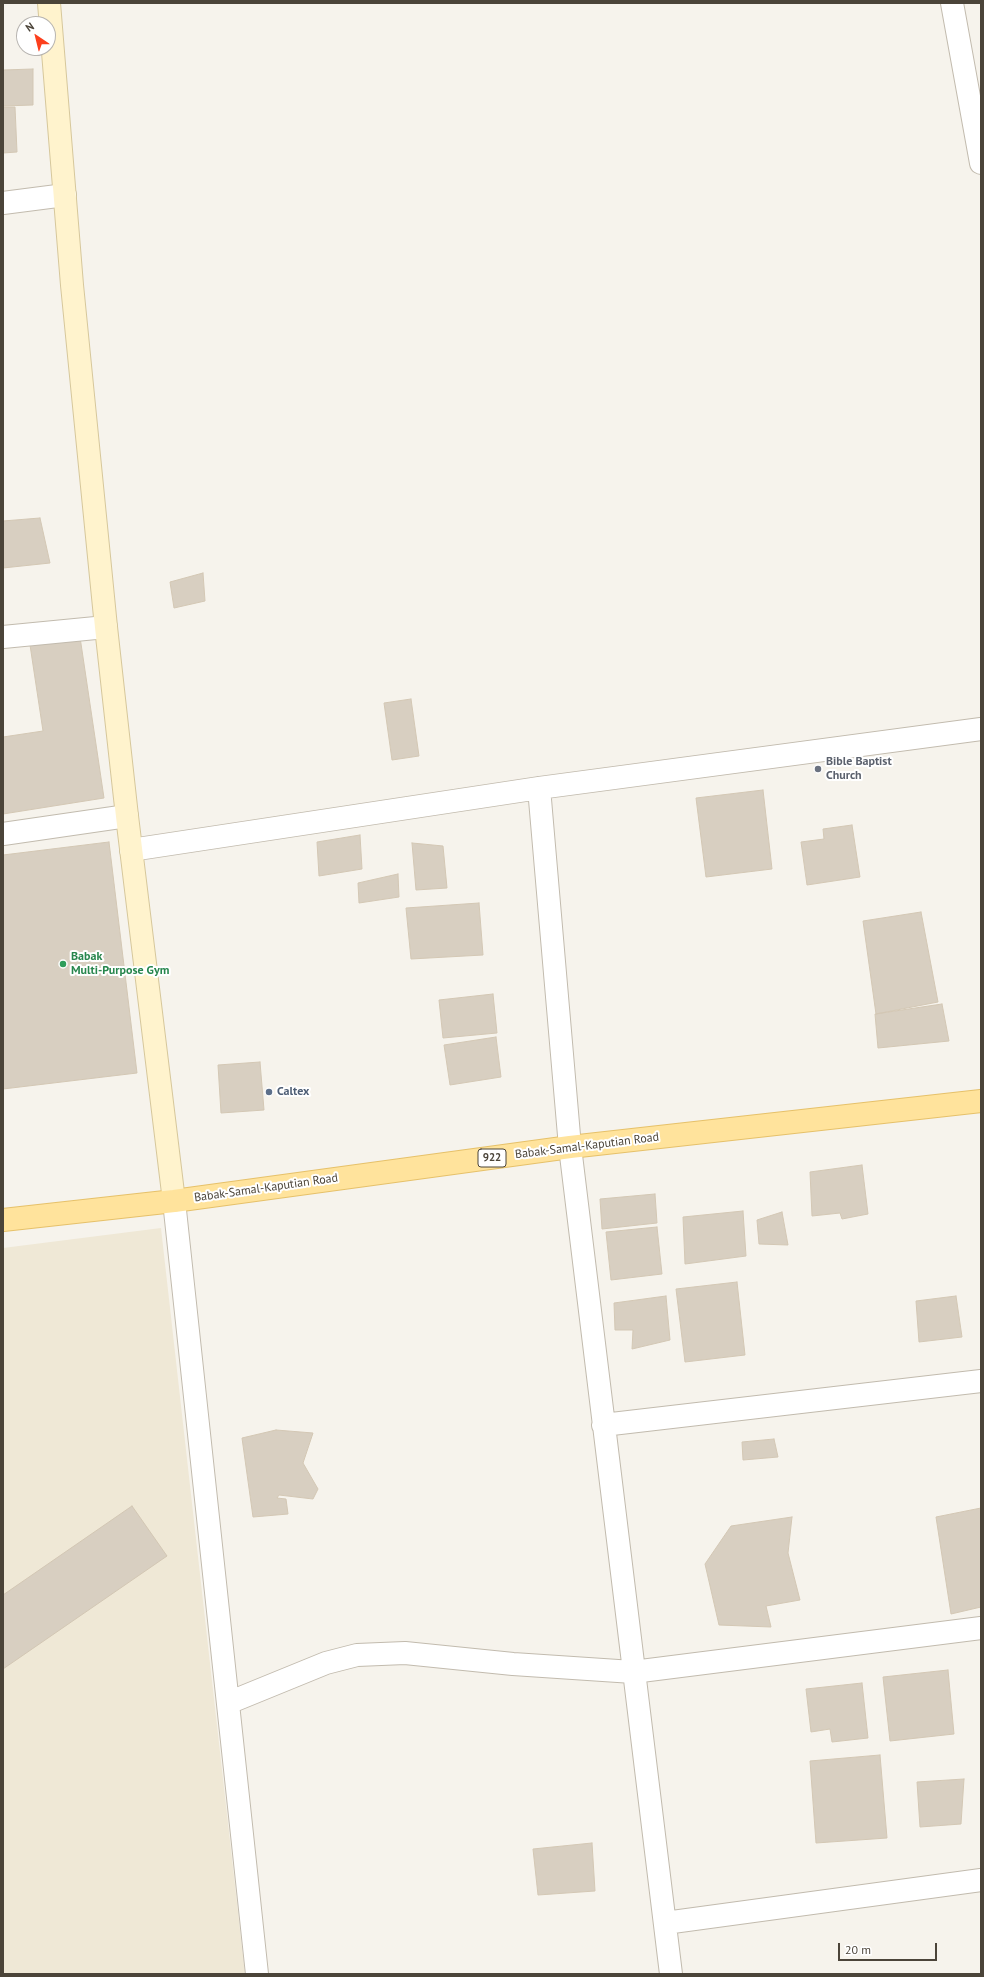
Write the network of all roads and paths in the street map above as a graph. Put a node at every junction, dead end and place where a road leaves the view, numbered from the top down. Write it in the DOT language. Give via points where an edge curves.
graph roads {
  1 [pos="49,3"];
  2 [pos="952,3"];
  3 [pos="981,163"];
  4 [pos="65,195"];
  5 [pos="3,203"];
  6 [pos="106,627"];
  7 [pos="3,638"];
  8 [pos="981,729"];
  9 [pos="539,788"];
  10 [pos="127,816"];
  11 [pos="3,834"];
  12 [pos="131,850"];
  13 [pos="981,1101"];
  14 [pos="570,1147"];
  15 [pos="174,1200"];
  16 [pos="3,1220"];
  17 [pos="981,1381"];
  18 [pos="603,1425"];
  19 [pos="981,1628"];
  20 [pos="633,1672"];
  21 [pos="228,1703"];
  22 [pos="981,1880"];
  23 [pos="665,1923"];
  24 [pos="257,1974"];
  25 [pos="671,1974"];
  1 -- 4 [label="street"];
  2 -- 3 [label="street"];
  4 -- 5 [label="street"];
  4 -- 6 [label="street"];
  6 -- 7 [label="street"];
  6 -- 10 [label="street"];
  8 -- 9 [label="street"];
  9 -- 12 [label="street"];
  9 -- 14 [label="street"];
  10 -- 11 [label="street"];
  10 -- 12 [label="street"];
  12 -- 15 [label="street"];
  13 -- 14 [label="main road, Babak-Samal-Kaputian Road / 922"];
  14 -- 15 [label="main road, Babak-Samal-Kaputian Road / 922"];
  14 -- 18 [label="street"];
  15 -- 16 [label="main road, Babak-Samal-Kaputian Road / 922"];
  15 -- 21 [label="street"];
  17 -- 18 [label="street"];
  18 -- 20 [label="street"];
  19 -- 20 [label="street"];
  20 -- 21 [label="street" via="405,1654 357,1656 326,1663"];
  20 -- 23 [label="street"];
  21 -- 24 [label="street"];
  22 -- 23 [label="street"];
  23 -- 25 [label="street"];
}
